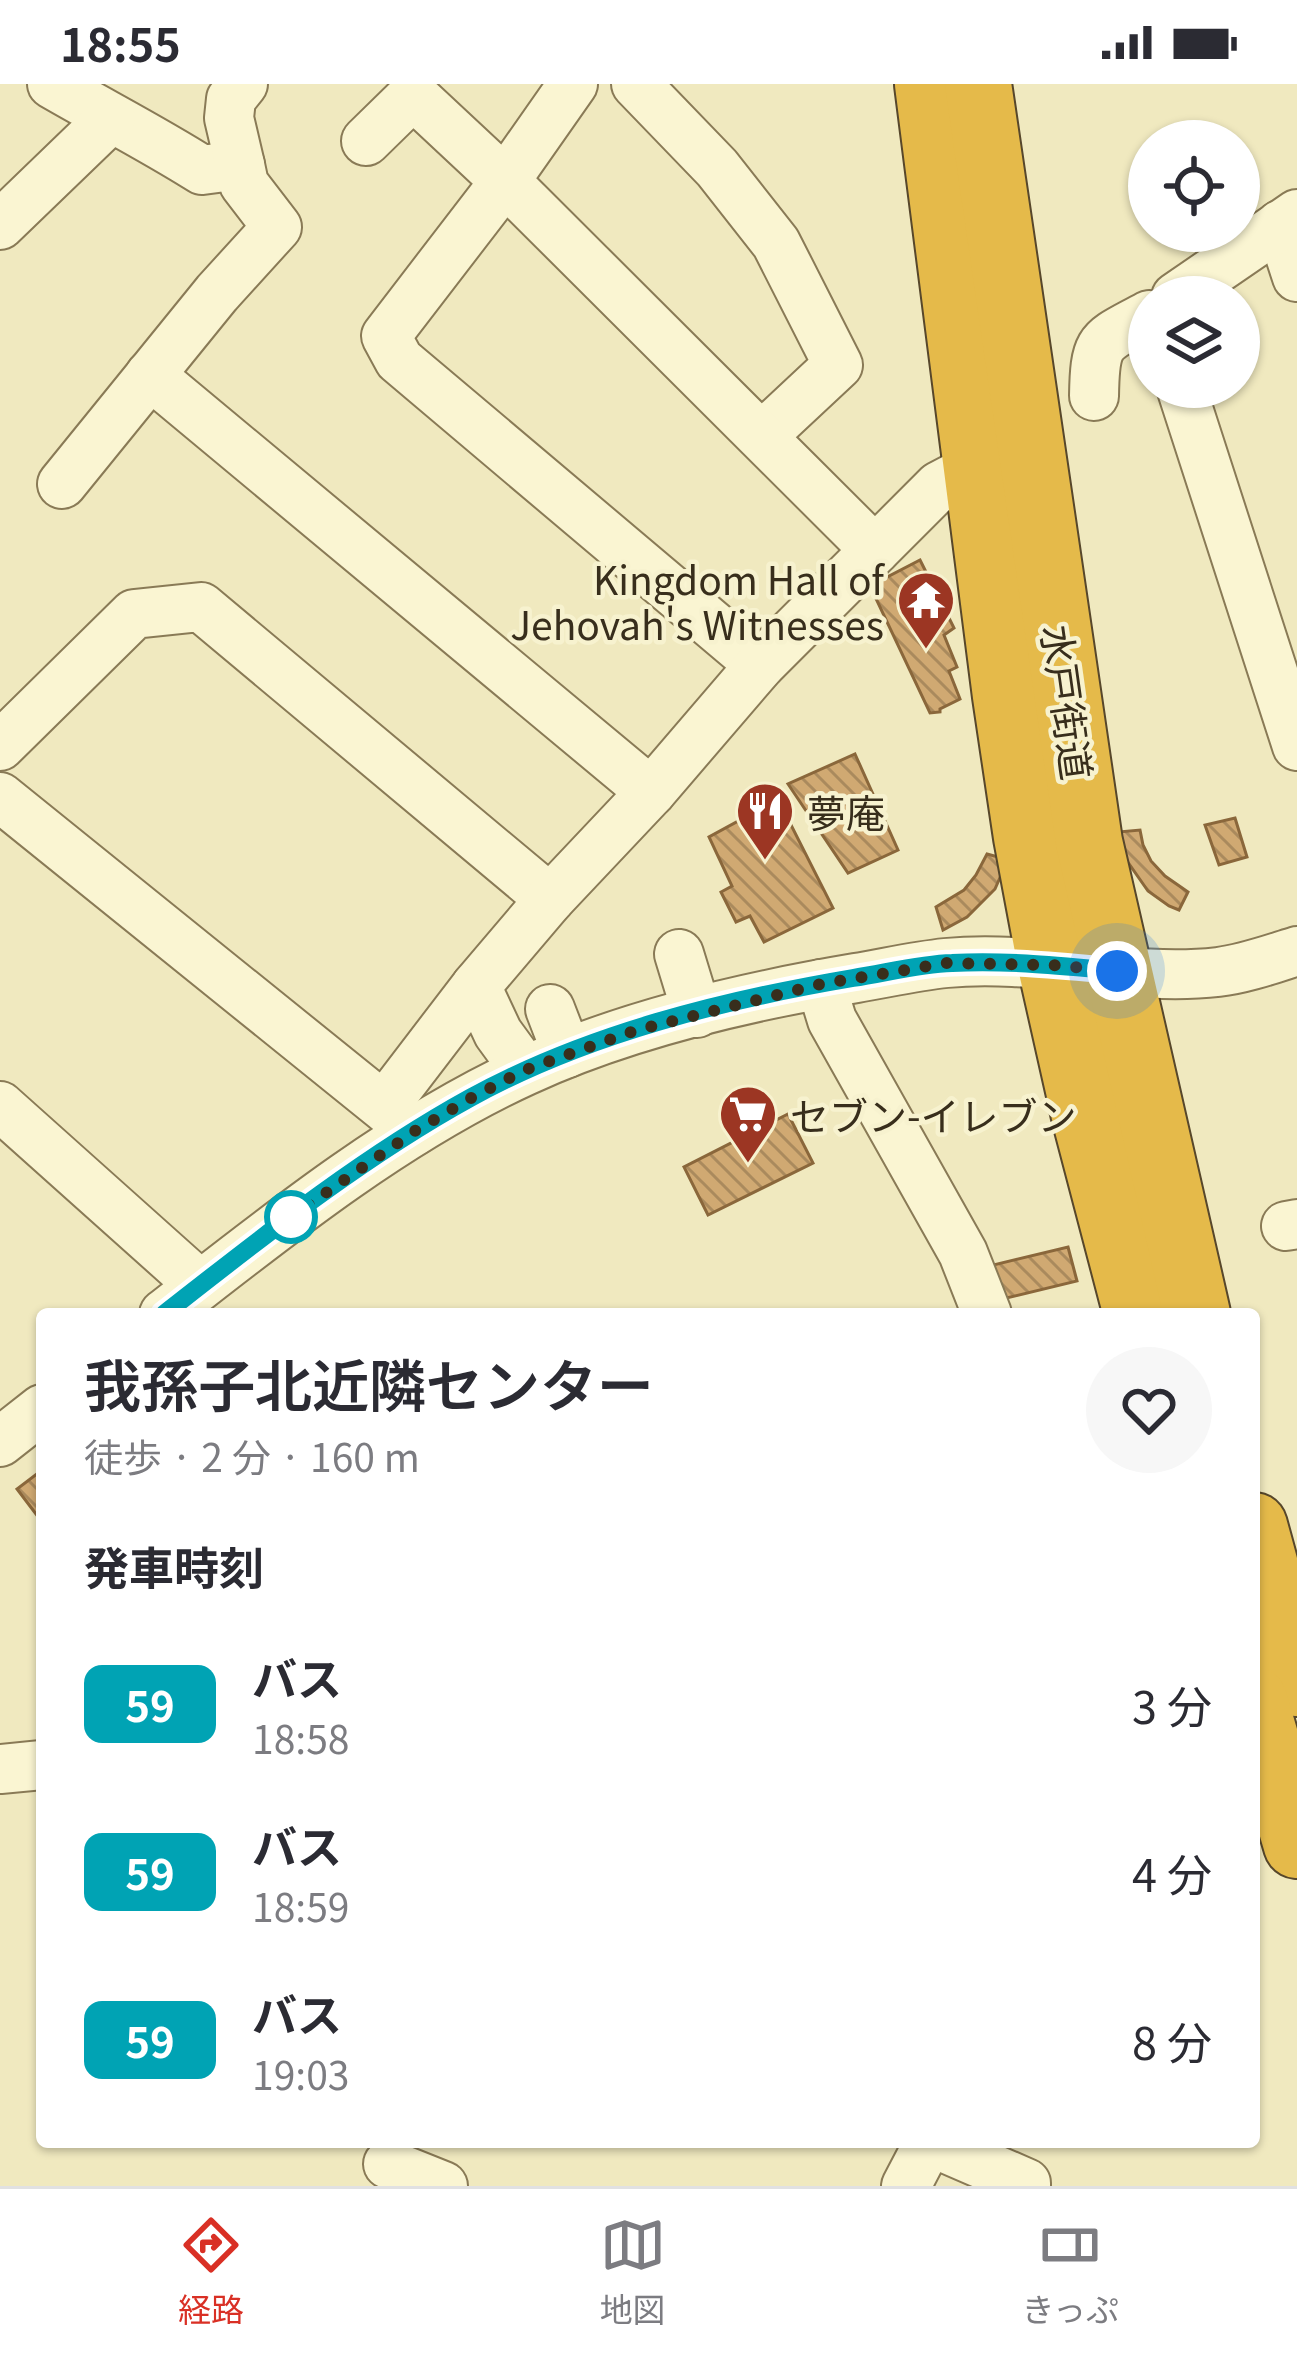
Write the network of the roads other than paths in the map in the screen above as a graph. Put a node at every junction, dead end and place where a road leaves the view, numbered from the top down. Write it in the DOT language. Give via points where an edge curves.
graph roads {
  1 [pos="52,84"];
  2 [pos="243,84"];
  3 [pos="573,84"];
  4 [pos="636,84"];
  5 [pos="928,84"];
  6 [pos="978,84"];
  7 [pos="110,118"];
  8 [pos="366,141"];
  9 [pos="240,165"];
  10 [pos="505,181"];
  11 [pos="1289,219"];
  12 [pos="0,225"];
  13 [pos="1206,276"];
  14 [pos="1297,277"];
  15 [pos="1128,326"];
  16 [pos="150,375"];
  17 [pos="1094,396"];
  18 [pos="1188,408"];
  19 [pos="762,436"];
  20 [pos="977,466"];
  21 [pos="62,484"];
  22 [pos="874,550"];
  23 [pos="760,665"];
  24 [pos="0,746"];
  25 [pos="1297,746"];
  26 [pos="651,791"];
  27 [pos="0,797"];
  28 [pos="550,899"];
  29 [pos="1297,951"];
  30 [pos="679,954"];
  31 [pos="1051,965"];
  32 [pos="1117,971"];
  33 [pos="821,984"];
  34 [pos="476,986"];
  35 [pos="698,1013"];
  36 [pos="547,1044"];
  37 [pos="0,1106"];
  38 [pos="400,1118"];
  39 [pos="182,1300"];
  40 [pos="985,1308"];
  41 [pos="1135,1308"];
  42 [pos="1196,1308"];
  43 [pos="36,1414"];
  44 [pos="0,1442"];
  45 [pos="1260,1548"];
  46 [pos="1297,1683"];
  47 [pos="1260,1730"];
  48 [pos="36,1766"];
  49 [pos="0,1769"];
  50 [pos="1281,1837"];
  51 [pos="927,2148"];
  52 [pos="944,2148"];
  53 [pos="386,2164"];
  54 [pos="443,2186"];
  55 [pos="906,2186"];
  56 [pos="1027,2186"];
  1 -- 7 [label="street"];
  2 -- 9 [label="street" via="229,118"];
  3 -- 10 [label="street"];
  4 -- 19 [label="street" via="776,243 838,365"];
  5 -- 20 [label="highway, 水戸街道"];
  6 -- 32 [label="highway, 水戸街道" via="1089,842"];
  7 -- 9 [label="street" via="202,170"];
  7 -- 12 [label="street"];
  8 -- 10 [label="street" via="413,95"];
  9 -- 16 [label="street" via="244,184 277,227"];
  10 -- 19 [label="street"];
  10 -- 23 [label="street" via="386,336 399,360"];
  11 -- 13 [label="street"];
  11 -- 14 [label="street"];
  15 -- 17 [label="street" via="1103,340"];
  16 -- 21 [label="street"];
  16 -- 26 [label="street"];
  18 -- 25 [label="street"];
  19 -- 22 [label="street"];
  20 -- 22 [label="street" via="939,486"];
  20 -- 31 [label="highway, 水戸街道"];
  22 -- 23 [label="street"];
  23 -- 26 [label="street"];
  24 -- 28 [label="street" via="134,614 201,607"];
  26 -- 28 [label="street"];
  27 -- 38 [label="street"];
  28 -- 34 [label="street"];
  29 -- 32 [label="street" via="1222,972"];
  30 -- 35 [label="street"];
  31 -- 32 [label="street"];
  31 -- 33 [label="street" via="947,963"];
  31 -- 41 [label="highway, 水戸街道"];
  32 -- 42 [label="highway, 水戸街道"];
  33 -- 35 [label="street"];
  33 -- 40 [label="street" via="832,1020 963,1252"];
  34 -- 36 [label="street" via="498,1033"];
  34 -- 38 [label="street"];
  35 -- 36 [label="street"];
  36 -- 38 [label="street"];
  37 -- 39 [label="street"];
  38 -- 39 [label="street" via="300,1210"];
  43 -- 44 [label="street"];
  45 -- 46 [label="highway"];
  47 -- 50 [label="highway"];
  48 -- 49 [label="street"];
  51 -- 55 [label="street"];
  52 -- 56 [label="street"];
  53 -- 54 [label="street"];
}
